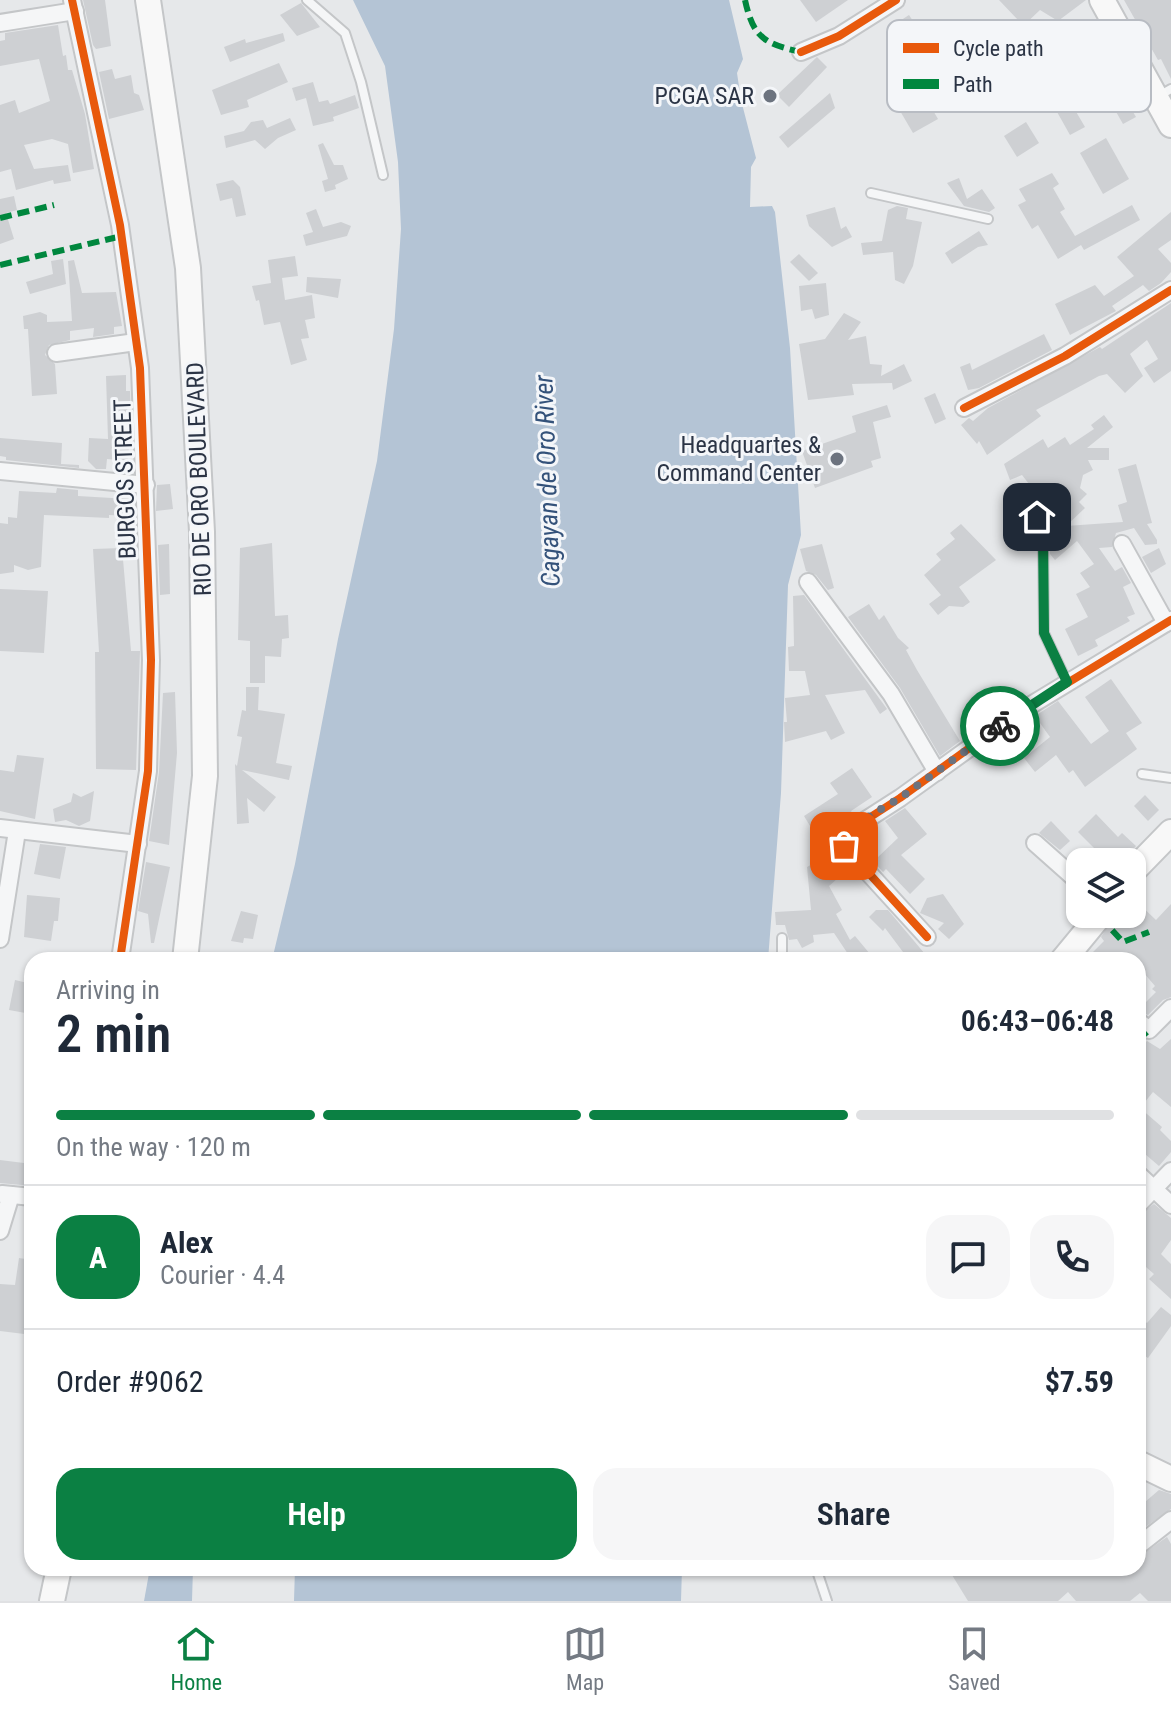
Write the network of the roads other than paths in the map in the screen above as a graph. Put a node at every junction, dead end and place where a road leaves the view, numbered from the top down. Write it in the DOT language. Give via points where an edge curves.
graph roads {
  1 [pos="148,0"];
  2 [pos="307,0"];
  3 [pos="896,0"];
  4 [pos="1102,0"];
  5 [pos="74,6"];
  6 [pos="1115,20"];
  7 [pos="0,23"];
  8 [pos="801,52"];
  9 [pos="1151,74"];
  10 [pos="1164,94"];
  11 [pos="1171,125"];
  12 [pos="383,175"];
  13 [pos="871,193"];
  14 [pos="988,219"];
  15 [pos="1171,290"];
  16 [pos="136,342"];
  17 [pos="56,353"];
  18 [pos="964,408"];
  19 [pos="0,471"];
  20 [pos="146,485"];
  21 [pos="1037,517"];
  22 [pos="1122,544"];
  23 [pos="808,582"];
  24 [pos="1169,622"];
  25 [pos="1067,682"];
  26 [pos="937,772"];
  27 [pos="1142,774"];
  28 [pos="1171,778"];
  29 [pos="8,830"];
  30 [pos="1171,832"];
  31 [pos="1035,843"];
  32 [pos="138,844"];
  33 [pos="1146,858"];
  34 [pos="1066,871"];
  35 [pos="1089,928"];
  36 [pos="0,932"];
  37 [pos="927,937"];
  38 [pos="782,938"];
  39 [pos="0,939"];
  40 [pos="121,952"];
  41 [pos="186,952"];
  42 [pos="782,952"];
  43 [pos="1070,952"];
  44 [pos="1171,1008"];
  45 [pos="1146,1028"];
  46 [pos="1171,1171"];
  47 [pos="1146,1181"];
  48 [pos="1155,1189"];
  49 [pos="6,1194"];
  50 [pos="1146,1197"];
  51 [pos="1171,1205"];
  52 [pos="0,1231"];
  53 [pos="1171,1520"];
  54 [pos="1146,1540"];
  55 [pos="57,1576"];
  56 [pos="819,1576"];
  57 [pos="52,1601"];
  58 [pos="827,1601"];
  1 -- 41 [label="main road, RIO DE ORO BOULEVARD" via="188,268 200,469 205,776"];
  2 -- 12 [label="lane" via="345,33"];
  3 -- 8 [label="street" via="839,36"];
  4 -- 6 [label="main road"];
  5 -- 7 [label="street"];
  5 -- 16 [label="street, BURGOS STREET" via="120,225"];
  9 -- 10 [label="main road"];
  10 -- 11 [label="main road"];
  13 -- 14 [label="lane"];
  15 -- 18 [label="street" via="1065,356"];
  16 -- 17 [label="street"];
  16 -- 20 [label="street, BURGOS STREET"];
  19 -- 20 [label="street"];
  20 -- 32 [label="street, BURGOS STREET" via="151,660 148,771"];
  21 -- 25 [label="lane" via="1043,535 1044,633"];
  22 -- 24 [label="street"];
  23 -- 26 [label="street" via="891,694"];
  24 -- 25 [label="street"];
  25 -- 26 [label="street"];
  26 -- 37 [label="street" via="849,828 842,839"];
  27 -- 28 [label="lane"];
  29 -- 32 [label="street"];
  29 -- 36 [label="street"];
  30 -- 33 [label="main road"];
  31 -- 34 [label="street"];
  32 -- 40 [label="street, BURGOS STREET"];
  35 -- 43 [label="main road"];
  36 -- 39 [label="street"];
  38 -- 42 [label="lane"];
  44 -- 45 [label="street"];
  46 -- 48 [label="street"];
  47 -- 48 [label="street"];
  48 -- 50 [label="street"];
  48 -- 51 [label="street"];
  49 -- 52 [label="street"];
  53 -- 54 [label="street"];
  55 -- 57 [label="main road"];
  56 -- 58 [label="lane"];
}
